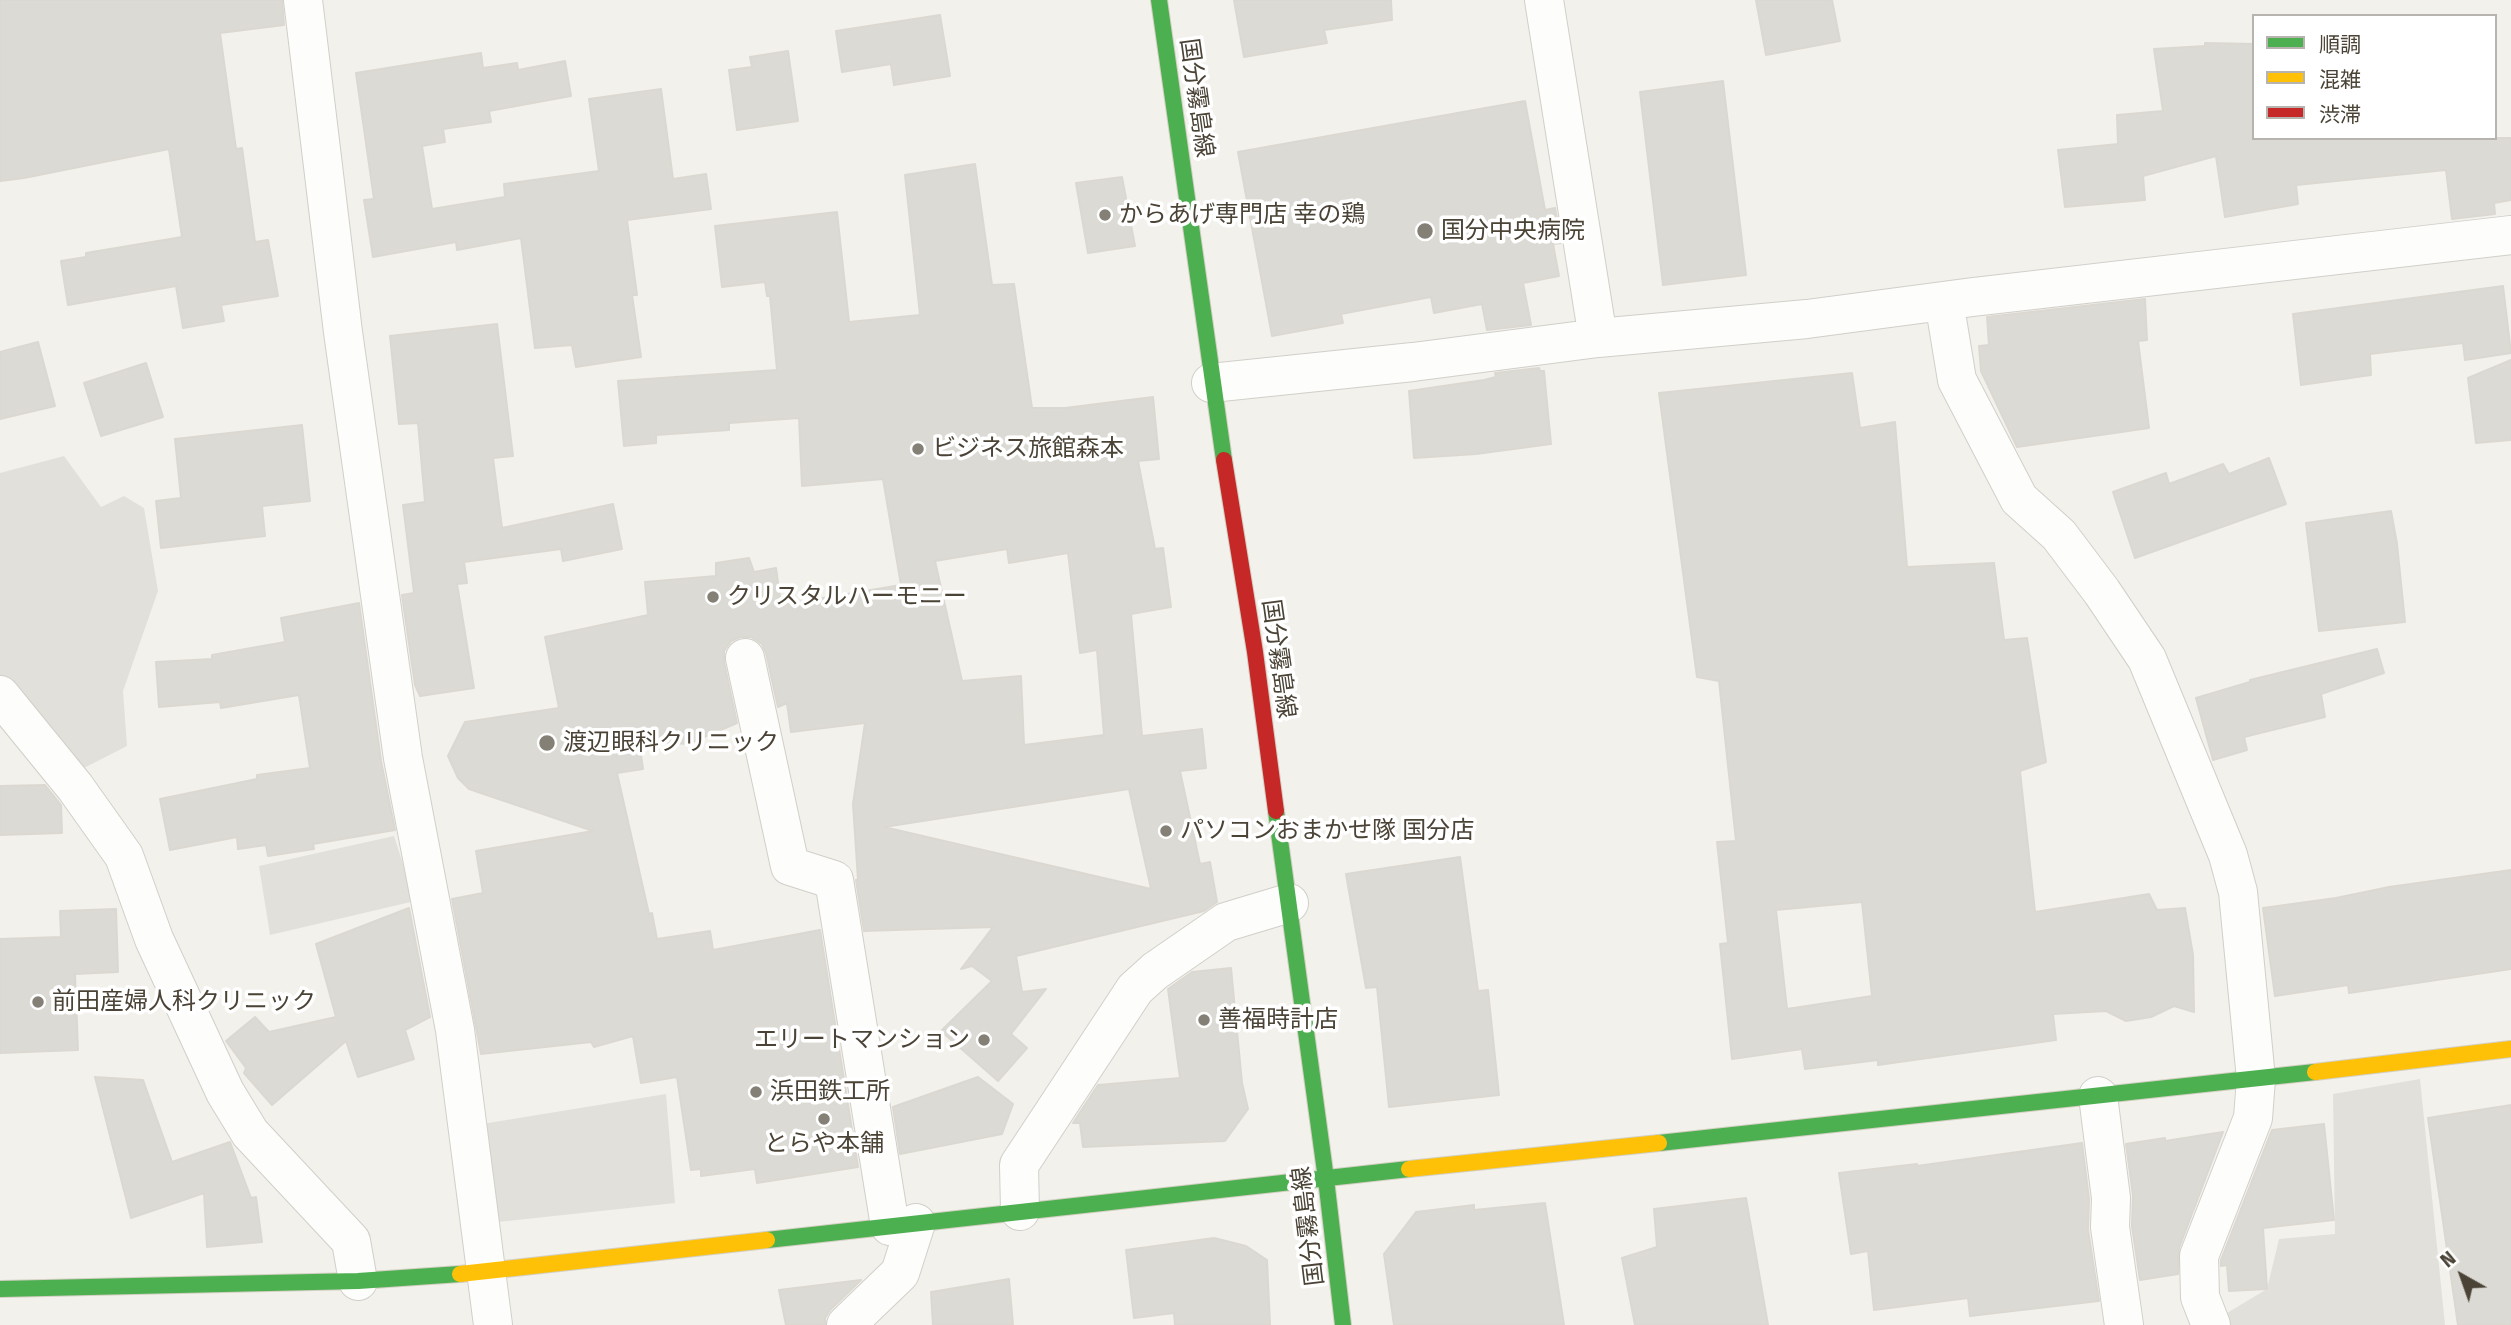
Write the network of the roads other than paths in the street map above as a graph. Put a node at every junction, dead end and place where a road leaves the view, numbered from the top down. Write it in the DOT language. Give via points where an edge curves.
graph roads {
  1 [pos="303,0"];
  2 [pos="1159,0"];
  3 [pos="1544,0"];
  4 [pos="2511,235"];
  5 [pos="1944,301"];
  6 [pos="1598,338"];
  7 [pos="1211,383"];
  8 [pos="745,658"];
  9 [pos="0,695"];
  10 [pos="1289,903"];
  11 [pos="2511,1049"];
  12 [pos="2256,1079"];
  13 [pos="2098,1096"];
  14 [pos="1326,1179"];
  15 [pos="1020,1211"];
  16 [pos="903,1224"];
  17 [pos="487,1272"];
  18 [pos="358,1281"];
  19 [pos="0,1289"];
  20 [pos="493,1325"];
  21 [pos="846,1325"];
  22 [pos="1343,1325"];
  23 [pos="2124,1325"];
  24 [pos="2211,1325"];
  1 -- 17 [label="street" via="343,332 403,758 455,1030"];
  2 -- 7 [label="street, 国分霧島線"];
  3 -- 6 [label="street"];
  4 -- 5 [label="street"];
  5 -- 6 [label="street"];
  5 -- 12 [label="street" via="1958,380 2019,499 2059,536 2147,659 2228,855 2238,892"];
  6 -- 7 [label="street"];
  7 -- 10 [label="street, 国分霧島線" via="1255,652"];
  8 -- 16 [label="street" via="790,866 834,880"];
  9 -- 18 [label="street" via="124,856 154,939 225,1091 250,1133 351,1241"];
  10 -- 14 [label="street, 国分霧島線"];
  10 -- 15 [label="street" via="1226,922 1135,989 1019,1165"];
  11 -- 12 [label="street"];
  12 -- 13 [label="street"];
  12 -- 24 [label="street" via="2253,1118 2199,1256 2200,1297"];
  13 -- 14 [label="street"];
  13 -- 23 [label="street"];
  14 -- 15 [label="street"];
  14 -- 22 [label="street, 国分霧島線"];
  15 -- 16 [label="street"];
  16 -- 17 [label="street"];
  16 -- 21 [label="street" via="900,1273"];
  17 -- 18 [label="street"];
  17 -- 20 [label="street"];
  18 -- 19 [label="street"];
}
